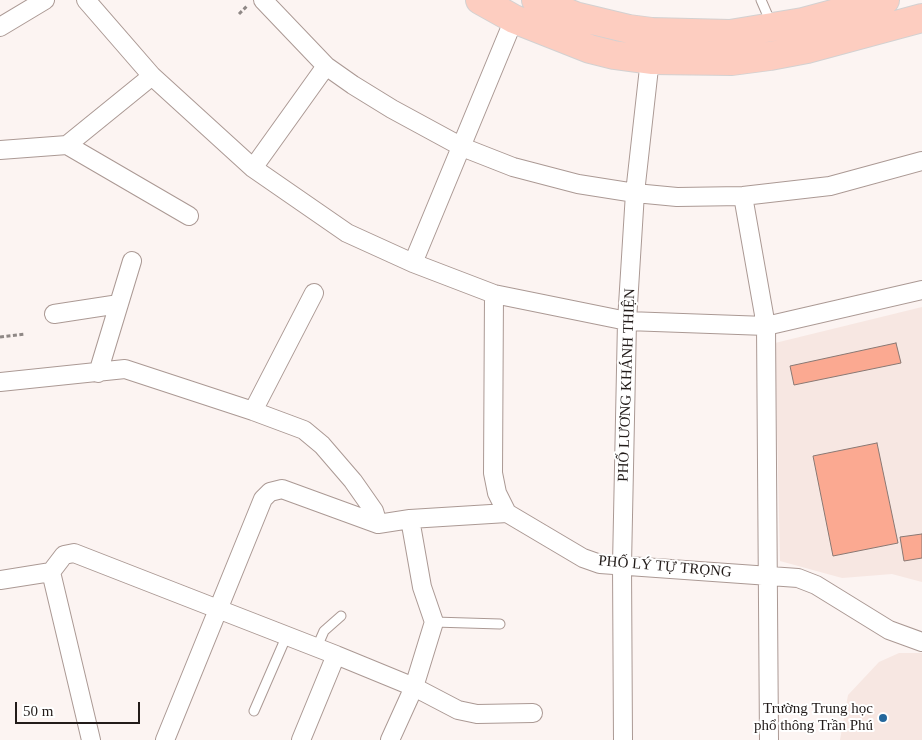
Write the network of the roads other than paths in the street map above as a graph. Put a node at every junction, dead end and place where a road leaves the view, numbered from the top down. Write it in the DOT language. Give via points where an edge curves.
graph roads {
  1 [pos="45,0"];
  2 [pos="86,0"];
  3 [pos="263,0"];
  4 [pos="480,0"];
  5 [pos="536,0"];
  6 [pos="762,0"];
  7 [pos="885,0"];
  8 [pos="836,7"];
  9 [pos="922,18"];
  10 [pos="514,19"];
  11 [pos="0,27"];
  12 [pos="773,28"];
  13 [pos="652,32"];
  14 [pos="651,60"];
  15 [pos="326,66"];
  16 [pos="152,76"];
  17 [pos="67,145"];
  18 [pos="462,147"];
  19 [pos="0,150"];
  20 [pos="922,161"];
  21 [pos="253,168"];
  22 [pos="635,193"];
  23 [pos="743,196"];
  24 [pos="189,216"];
  25 [pos="132,261"];
  26 [pos="413,263"];
  27 [pos="922,290"];
  28 [pos="314,293"];
  29 [pos="494,294"];
  30 [pos="119,304"];
  31 [pos="54,314"];
  32 [pos="627,320"];
  33 [pos="766,326"];
  34 [pos="98,373"];
  35 [pos="0,378"];
  36 [pos="253,411"];
  37 [pos="507,513"];
  38 [pos="410,519"];
  39 [pos="378,524"];
  40 [pos="622,565"];
  41 [pos="51,572"];
  42 [pos="769,576"];
  43 [pos="0,580"];
  44 [pos="219,609"];
  45 [pos="341,616"];
  46 [pos="434,622"];
  47 [pos="500,624"];
  48 [pos="287,635"];
  49 [pos="922,642"];
  50 [pos="317,647"];
  51 [pos="336,655"];
  52 [pos="414,687"];
  53 [pos="254,711"];
  54 [pos="533,713"];
  55 [pos="91,740"];
  56 [pos="165,740"];
  57 [pos="301,740"];
  58 [pos="390,740"];
  59 [pos="624,740"];
  60 [pos="769,740"];
  1 -- 11 [label="street"];
  2 -- 16 [label="street"];
  3 -- 15 [label="street"];
  4 -- 10 [label="main road"];
  5 -- 13 [label="main road" via="602,24"];
  6 -- 12 [label="lane"];
  7 -- 8 [label="main road"];
  8 -- 12 [label="main road" via="803,22"];
  9 -- 14 [label="main road" via="770,56 732,61"];
  10 -- 14 [label="main road" via="590,48"];
  10 -- 18 [label="street"];
  12 -- 13 [label="main road" via="730,34"];
  13 -- 14 [label="street, PHỐ LƯƠNG KHÁNH THIỆN"];
  14 -- 22 [label="street, PHỐ LƯƠNG KHÁNH THIỆN"];
  15 -- 18 [label="street" via="392,109"];
  15 -- 21 [label="street"];
  16 -- 17 [label="street"];
  16 -- 21 [label="street"];
  17 -- 19 [label="street"];
  17 -- 24 [label="street"];
  18 -- 22 [label="street" via="514,167 578,184"];
  18 -- 26 [label="street"];
  20 -- 23 [label="street" via="830,186"];
  21 -- 26 [label="street" via="347,233"];
  22 -- 23 [label="street" via="677,197"];
  22 -- 32 [label="street, PHỐ LƯƠNG KHÁNH THIỆN"];
  23 -- 33 [label="street"];
  25 -- 30 [label="street"];
  26 -- 29 [label="street"];
  27 -- 33 [label="street"];
  28 -- 36 [label="street"];
  29 -- 32 [label="street"];
  29 -- 37 [label="street" via="492,474"];
  30 -- 31 [label="street"];
  30 -- 34 [label="street"];
  32 -- 33 [label="street"];
  32 -- 40 [label="street, PHỐ LƯƠNG KHÁNH THIỆN"];
  33 -- 42 [label="street"];
  34 -- 35 [label="street"];
  34 -- 36 [label="street" via="125,369"];
  36 -- 39 [label="street" via="304,430 322,445 354,481 374,511"];
  37 -- 38 [label="street"];
  37 -- 40 [label="street, PHỐ LÝ TỰ TRỌNG" via="583,558 600,564"];
  38 -- 39 [label="street"];
  38 -- 46 [label="street" via="422,587"];
  39 -- 44 [label="street" via="282,489 270,492 263,499"];
  40 -- 42 [label="street, PHỐ LÝ TỰ TRỌNG"];
  40 -- 59 [label="street, PHỐ LƯƠNG KHÁNH THIỆN"];
  41 -- 43 [label="street"];
  41 -- 44 [label="street" via="64,555 74,553"];
  41 -- 55 [label="street"];
  42 -- 49 [label="street, PHỐ LÝ TỰ TRỌNG" via="798,578 816,585 889,630"];
  42 -- 60 [label="street"];
  44 -- 48 [label="street"];
  44 -- 56 [label="street"];
  45 -- 50 [label="lane" via="324,632"];
  46 -- 47 [label="lane"];
  46 -- 52 [label="street"];
  48 -- 50 [label="street"];
  48 -- 53 [label="lane"];
  50 -- 51 [label="street"];
  51 -- 52 [label="street"];
  51 -- 57 [label="street"];
  52 -- 54 [label="street" via="458,710 476,714"];
  52 -- 58 [label="street"];
}
